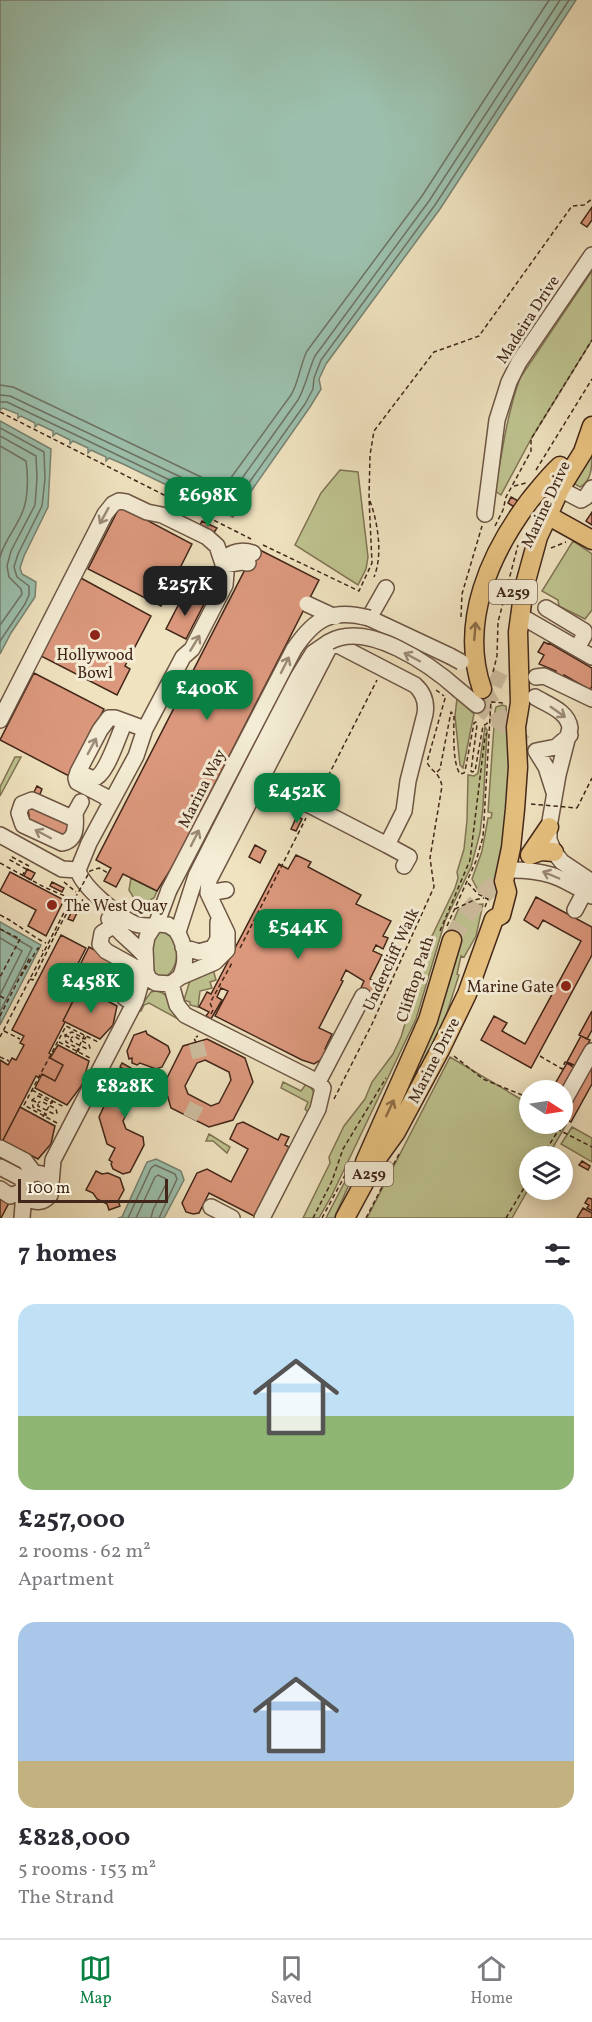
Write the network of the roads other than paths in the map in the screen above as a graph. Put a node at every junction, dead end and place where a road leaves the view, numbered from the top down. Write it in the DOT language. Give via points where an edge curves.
graph roads {
  1 [pos="592,255"];
  2 [pos="590,429"];
  3 [pos="560,466"];
  4 [pos="592,488"];
  5 [pos="560,489"];
  6 [pos="485,514"];
  7 [pos="547,515"];
  8 [pos="592,540"];
  9 [pos="250,558"];
  10 [pos="222,563"];
  11 [pos="386,588"];
  12 [pos="307,604"];
  13 [pos="546,608"];
  14 [pos="519,617"];
  15 [pos="369,618"];
  16 [pos="380,641"];
  17 [pos="578,648"];
  18 [pos="592,657"];
  19 [pos="461,662"];
  20 [pos="536,677"];
  21 [pos="486,691"];
  22 [pos="535,697"];
  23 [pos="592,699"];
  24 [pos="0,720"];
  25 [pos="125,722"];
  26 [pos="516,727"];
  27 [pos="145,729"];
  28 [pos="570,735"];
  29 [pos="78,772"];
  30 [pos="261,780"];
  31 [pos="555,796"];
  32 [pos="77,804"];
  33 [pos="107,809"];
  34 [pos="549,827"];
  35 [pos="1,828"];
  36 [pos="387,845"];
  37 [pos="554,852"];
  38 [pos="404,866"];
  39 [pos="78,870"];
  40 [pos="505,876"];
  41 [pos="226,890"];
  42 [pos="590,890"];
  43 [pos="208,893"];
  44 [pos="100,898"];
  45 [pos="575,910"];
  46 [pos="218,917"];
  47 [pos="113,926"];
  48 [pos="155,926"];
  49 [pos="180,940"];
  50 [pos="445,940"];
  51 [pos="145,962"];
  52 [pos="170,982"];
  53 [pos="363,996"];
  54 [pos="135,1002"];
  55 [pos="592,1051"];
  56 [pos="318,1082"];
  57 [pos="573,1084"];
  58 [pos="396,1132"];
  59 [pos="0,1148"];
  60 [pos="0,1167"];
  61 [pos="32,1186"];
  62 [pos="3,1190"];
  63 [pos="211,1207"];
  64 [pos="23,1217"];
  65 [pos="232,1218"];
  66 [pos="262,1218"];
  67 [pos="339,1218"];
  68 [pos="345,1218"];
  69 [pos="356,1218"];
  1 -- 6 [label="street, Madeira Drive" via="512,373 497,420"];
  2 -- 3 [label="main road, Marine Drive / A259"];
  2 -- 5 [label="main road, A259" via="583,452"];
  21 -- 3 [label="main road, one-way" via="475,666 474,637 487,572 507,532"];
  3 -- 26 [label="main road, Marine Drive / A259" via="525,542 513,590 508,666"];
  4 -- 5 [label="street" via="582,500"];
  5 -- 7 [label="main road, A259"];
  7 -- 8 [label="main road"];
  7 -- 14 [label="main road, Marine Drive / A259" via="530,559"];
  9 -- 10 [label="street"];
  10 -- 24 [label="street, one-way" via="217,546 207,537 126,502 113,504"];
  27 -- 10 [label="street, one-way" via="225,585 227,577"];
  11 -- 15 [label="street"];
  12 -- 16 [label="street, bridge"];
  13 -- 17 [label="street" via="584,631"];
  14 -- 17 [label="street"];
  14 -- 26 [label="main road, Marine Drive / A259" via="520,703"];
  15 -- 19 [label="street, Marina Way, bridge"];
  48 -- 15 [label="street, Marina Way, one-way, bridge" via="169,890 305,633 332,615"];
  21 -- 16 [label="street, one-way, bridge" via="453,694 431,668"];
  16 -- 49 [label="street, bridge" via="339,637 309,659 208,850 190,893"];
  17 -- 18 [label="street"];
  20 -- 23 [label="street" via="544,676"];
  22 -- 28 [label="street, one-way" via="563,713"];
  25 -- 27 [label="street"];
  29 -- 25 [label="street, one-way" via="105,721 112,717"];
  25 -- 29 [label="street" via="99,777 93,779"];
  26 -- 40 [label="main road, Marine Drive / A259" via="515,809"];
  27 -- 33 [label="street" via="137,767"];
  28 -- 31 [label="street"];
  28 -- 31 [label="street" via="556,747 536,751"];
  29 -- 33 [label="street" via="77,782 104,796"];
  30 -- 36 [label="street"];
  30 -- 36 [label="street" via="332,642 417,687 426,705 404,811"];
  30 -- 43 [label="street" via="210,878"];
  31 -- 34 [label="street"];
  32 -- 33 [label="street"];
  33 -- 39 [label="street"];
  34 -- 37 [label="street"];
  34 -- 37 [label="main road" via="530,855"];
  35 -- 39 [label="street, one-way" via="52,864"];
  36 -- 38 [label="street" via="409,857"];
  37 -- 42 [label="street"];
  39 -- 44 [label="street" via="81,880"];
  42 -- 40 [label="street, one-way" via="539,870"];
  40 -- 58 [label="main road, Marine Drive / A259" via="495,891 489,914 503,920 472,996"];
  41 -- 43 [label="street"];
  42 -- 45 [label="street"];
  43 -- 46 [label="street"];
  44 -- 47 [label="street"];
  44 -- 48 [label="street" via="136,924"];
  46 -- 49 [label="street" via="219,939 213,948 200,952"];
  46 -- 52 [label="street" via="228,936 225,953 215,962"];
  47 -- 51 [label="street" via="133,942"];
  47 -- 54 [label="street" via="102,933 100,944 133,966 132,980 124,993 125,998"];
  48 -- 49 [label="street" via="168,925"];
  48 -- 51 [label="street" via="147,937"];
  49 -- 52 [label="street" via="185,963"];
  67 -- 50 [label="main road, one-way" via="428,1020"];
  51 -- 52 [label="street" via="149,979"];
  51 -- 54 [label="street"];
  52 -- 54 [label="street"];
  52 -- 56 [label="street" via="177,1005 185,1015"];
  53 -- 56 [label="street"];
  54 -- 61 [label="street" via="53,1160"];
  55 -- 57 [label="street"];
  56 -- 66 [label="street" via="323,1090 320,1104"];
  58 -- 68 [label="main road, Marine Drive / A259" via="378,1156"];
  58 -- 69 [label="main road, Marine Drive / A259" via="386,1163"];
  59 -- 61 [label="street" via="25,1161"];
  60 -- 61 [label="street"];
  61 -- 62 [label="street" via="9,1196"];
  61 -- 64 [label="street"];
  63 -- 65 [label="street"];
}
